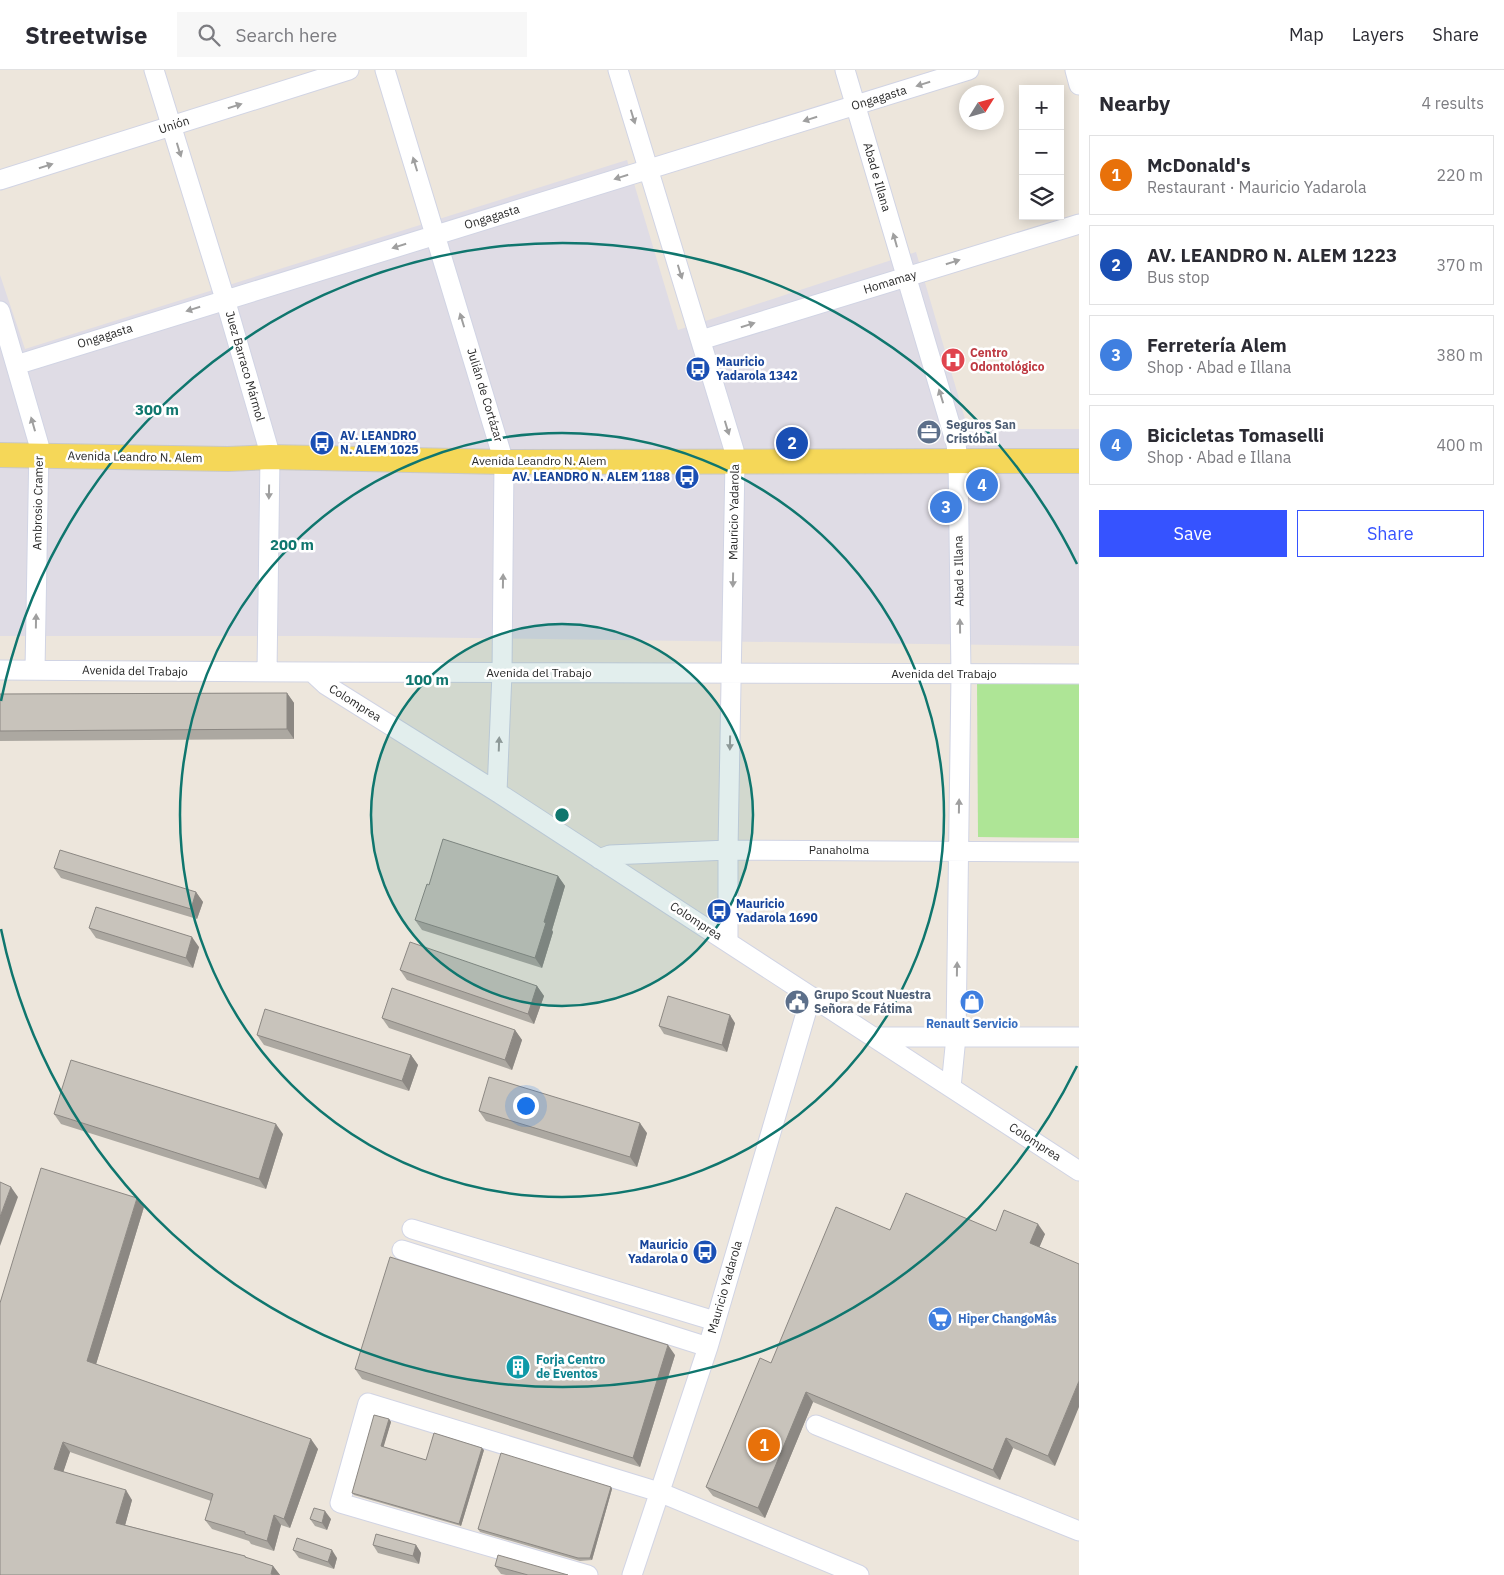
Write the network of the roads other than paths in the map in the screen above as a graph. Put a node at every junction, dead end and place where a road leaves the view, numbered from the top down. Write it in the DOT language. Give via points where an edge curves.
graph roads {
  1 [pos="154,70"];
  2 [pos="349,70"];
  3 [pos="385,70"];
  4 [pos="618,70"];
  5 [pos="845,70"];
  6 [pos="969,70"];
  7 [pos="1075,70"];
  8 [pos="1079,84"];
  9 [pos="856,105"];
  10 [pos="172,126"];
  11 [pos="649,168"];
  12 [pos="0,180"];
  13 [pos="1079,224"];
  14 [pos="436,234"];
  15 [pos="906,277"];
  16 [pos="225,299"];
  17 [pos="0,311"];
  18 [pos="701,340"];
  19 [pos="16,364"];
  20 [pos="0,456"];
  21 [pos="39,456"];
  22 [pos="270,457"];
  23 [pos="958,460"];
  24 [pos="735,461"];
  25 [pos="1079,461"];
  26 [pos="504,462"];
  27 [pos="0,670"];
  28 [pos="35,670"];
  29 [pos="266,672"];
  30 [pos="312,672"];
  31 [pos="502,673"];
  32 [pos="731,674"];
  33 [pos="1079,674"];
  34 [pos="960,675"];
  35 [pos="497,792"];
  36 [pos="728,850"];
  37 [pos="958,850"];
  38 [pos="1079,852"];
  39 [pos="600,859"];
  40 [pos="728,942"];
  41 [pos="811,996"];
  42 [pos="874,1037"];
  43 [pos="956,1037"];
  44 [pos="1079,1037"];
  45 [pos="951,1087"];
  46 [pos="1079,1170"];
  47 [pos="412,1229"];
  48 [pos="462,1244"];
  49 [pos="402,1250"];
  50 [pos="457,1268"];
  51 [pos="715,1322"];
  52 [pos="708,1348"];
  53 [pos="816,1425"];
  54 [pos="658,1492"];
  55 [pos="1079,1531"];
  56 [pos="588,1575"];
  57 [pos="632,1575"];
  58 [pos="859,1575"];
  1 -- 10 [label="street, Juez Barraco Mármol"];
  10 -- 2 [label="street, Unión, one-way"];
  14 -- 3 [label="street, Julián de Cortázar, one-way"];
  4 -- 11 [label="street, Mauricio Yadarola, one-way"];
  5 -- 9 [label="street, Abad e Illana"];
  6 -- 9 [label="street, Ongagasta, one-way"];
  7 -- 8 [label="street"];
  9 -- 11 [label="street, Ongagasta, one-way"];
  15 -- 9 [label="street, Abad e Illana, one-way"];
  12 -- 10 [label="street, Unión, one-way"];
  10 -- 16 [label="street, Juez Barraco Mármol, one-way"];
  11 -- 14 [label="street, Ongagasta, one-way"];
  11 -- 18 [label="street, Mauricio Yadarola, one-way"];
  15 -- 13 [label="street, Homamay, one-way"];
  14 -- 16 [label="street, Ongagasta, one-way"];
  26 -- 14 [label="street, Julián de Cortázar, one-way"];
  18 -- 15 [label="street, Homamay, one-way"];
  23 -- 15 [label="street, Abad e Illana, one-way"];
  16 -- 19 [label="street, Ongagasta, one-way"];
  16 -- 22 [label="street, Juez Barraco Mármol"];
  17 -- 19 [label="street, Ambrosio Cramer"];
  18 -- 24 [label="street, Mauricio Yadarola, one-way"];
  21 -- 19 [label="street, Ambrosio Cramer, one-way" via="39,445"];
  20 -- 21 [label="main road, Avenida Leandro N. Alem"];
  21 -- 22 [label="main road, Avenida Leandro N. Alem"];
  28 -- 21 [label="street, Ambrosio Cramer, one-way"];
  22 -- 26 [label="main road, Avenida Leandro N. Alem"];
  22 -- 29 [label="street, Juez Barraco Mármol, one-way"];
  23 -- 24 [label="main road, Avenida Leandro N. Alem"];
  23 -- 25 [label="main road, Avenida Leandro N. Alem"];
  34 -- 23 [label="street, Abad e Illana, one-way"];
  24 -- 26 [label="main road, Avenida Leandro N. Alem"];
  24 -- 32 [label="street, Mauricio Yadarola, one-way"];
  31 -- 26 [label="street, Julián de Cortázar, one-way"];
  27 -- 28 [label="street, Avenida del Trabajo"];
  28 -- 29 [label="street, Avenida del Trabajo"];
  29 -- 30 [label="street, Avenida del Trabajo"];
  30 -- 31 [label="street, Avenida del Trabajo"];
  30 -- 35 [label="street, Colomprea" via="326,685"];
  31 -- 32 [label="street, Avenida del Trabajo"];
  35 -- 31 [label="street, Julián de Cortázar, one-way"];
  32 -- 34 [label="street, Avenida del Trabajo"];
  32 -- 36 [label="street, Mauricio Yadarola, one-way"];
  33 -- 34 [label="street, Avenida del Trabajo"];
  37 -- 34 [label="street, Abad e Illana, one-way"];
  35 -- 39 [label="street, Colomprea"];
  36 -- 37 [label="street, Panaholma"];
  36 -- 39 [label="street, Panaholma" via="610,855"];
  36 -- 40 [label="street, Mauricio Yadarola"];
  37 -- 38 [label="street, Panaholma"];
  43 -- 37 [label="street, Abad e Illana, one-way"];
  39 -- 40 [label="street, Colomprea"];
  40 -- 41 [label="street, Colomprea"];
  41 -- 42 [label="street, Colomprea"];
  41 -- 51 [label="street, Mauricio Yadarola"];
  42 -- 43 [label="street"];
  42 -- 45 [label="street, Colomprea"];
  43 -- 44 [label="street"];
  43 -- 45 [label="street, Abad e Illana"];
  45 -- 46 [label="street, Colomprea"];
  47 -- 48 [label="street"];
  48 -- 50 [label="street"];
  48 -- 51 [label="street"];
  49 -- 50 [label="street"];
  50 -- 52 [label="street"];
  51 -- 52 [label="street, Mauricio Yadarola"];
  52 -- 54 [label="street, Mauricio Yadarola"];
  53 -- 55 [label="street"];
  54 -- 56 [label="street" via="368,1403 340,1503"];
  54 -- 57 [label="street, Mauricio Yadarola"];
  54 -- 58 [label="street"];
}
